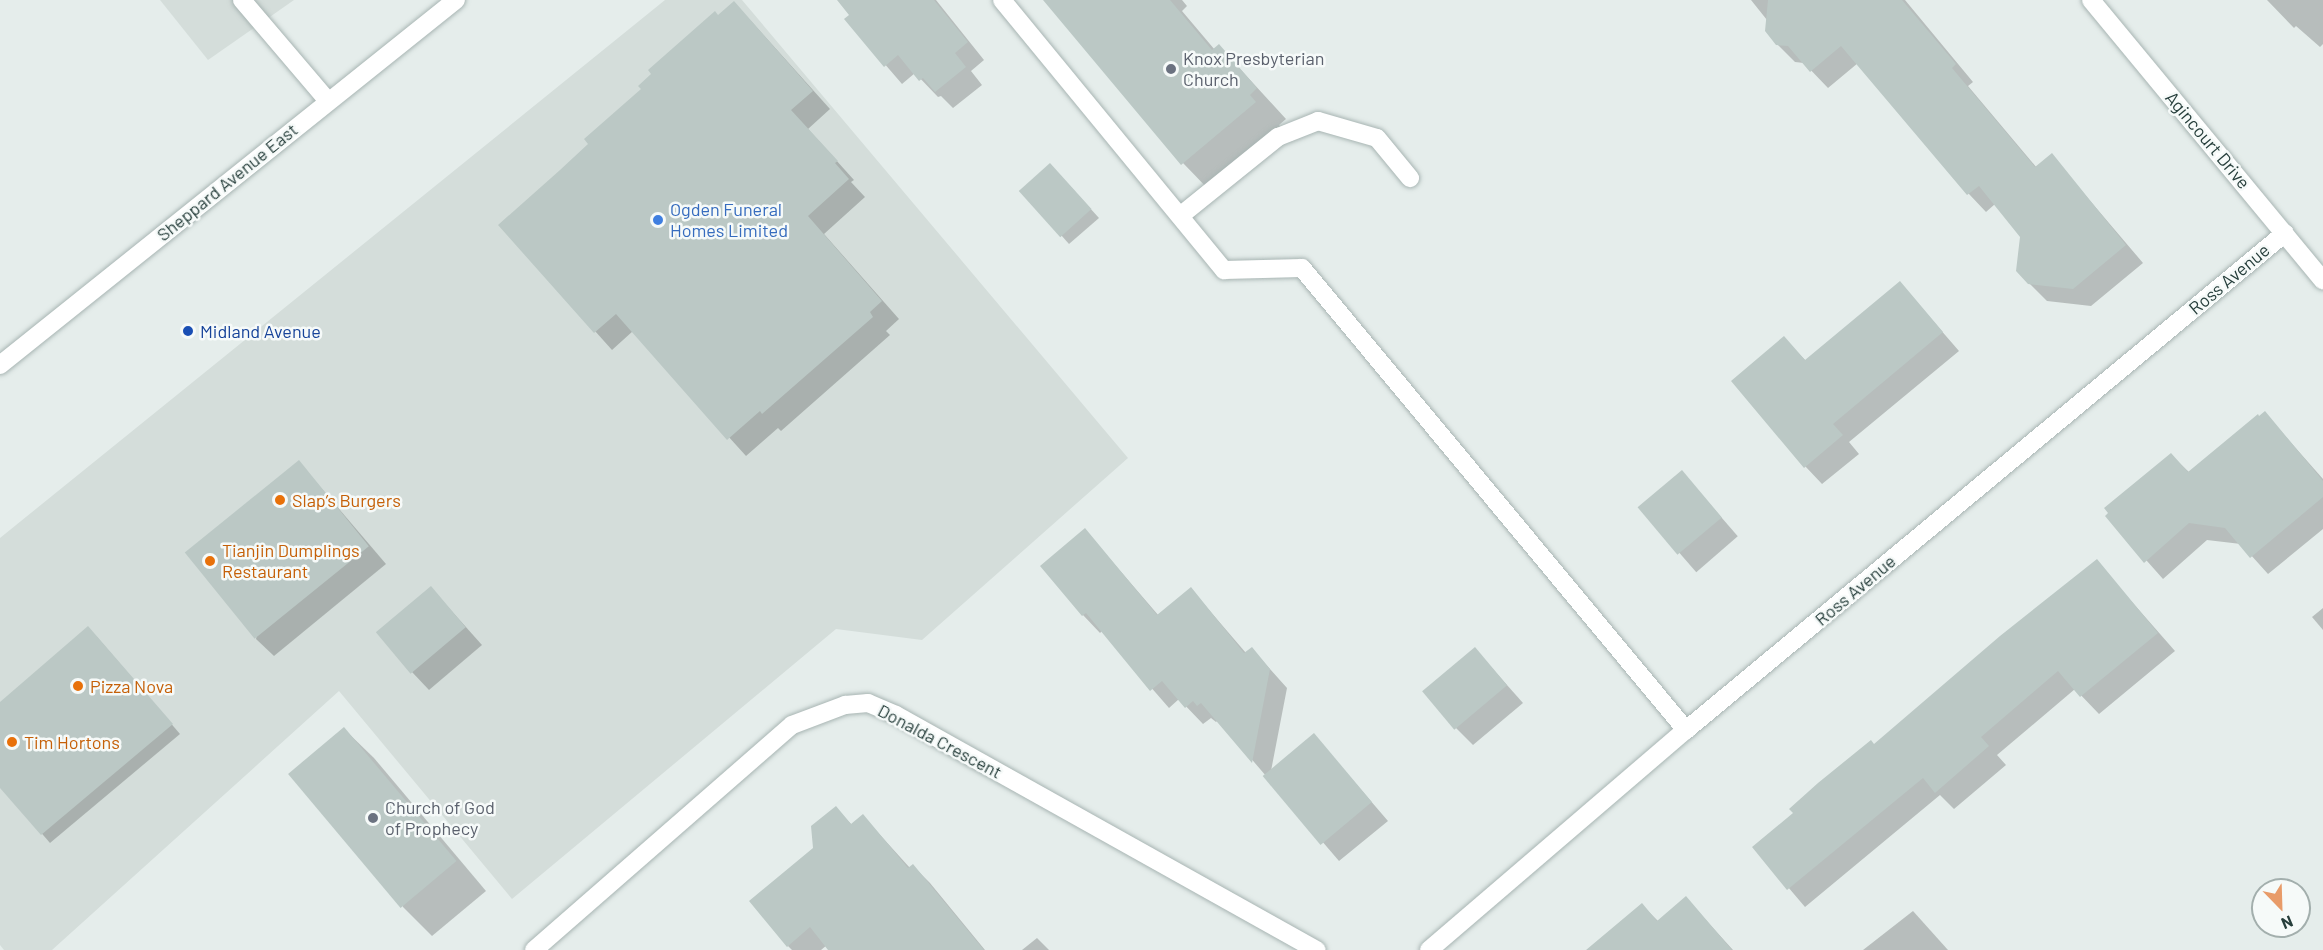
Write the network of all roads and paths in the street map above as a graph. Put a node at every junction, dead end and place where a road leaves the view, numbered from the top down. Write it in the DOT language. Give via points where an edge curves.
graph roads {
  1 [pos="242,0"];
  2 [pos="456,0"];
  3 [pos="1002,0"];
  4 [pos="2091,0"];
  5 [pos="328,101"];
  6 [pos="1410,178"];
  7 [pos="1180,216"];
  8 [pos="2284,233"];
  9 [pos="2323,280"];
  10 [pos="0,365"];
  11 [pos="1686,730"];
  12 [pos="534,950"];
  13 [pos="1317,950"];
  14 [pos="1429,950"];
  1 -- 5 [label="street"];
  2 -- 5 [label="street, Sheppard Avenue East"];
  3 -- 7 [label="street"];
  4 -- 8 [label="street, Agincourt Drive"];
  5 -- 10 [label="street, Sheppard Avenue East"];
  6 -- 7 [label="street" via="1377,138 1318,121 1278,137"];
  7 -- 11 [label="street" via="1224,270 1302,268"];
  8 -- 9 [label="street, Agincourt Drive"];
  8 -- 11 [label="street, Ross Avenue"];
  11 -- 14 [label="street, Ross Avenue"];
  12 -- 13 [label="street, Donalda Crescent" via="792,725 845,705 868,703"];
}
